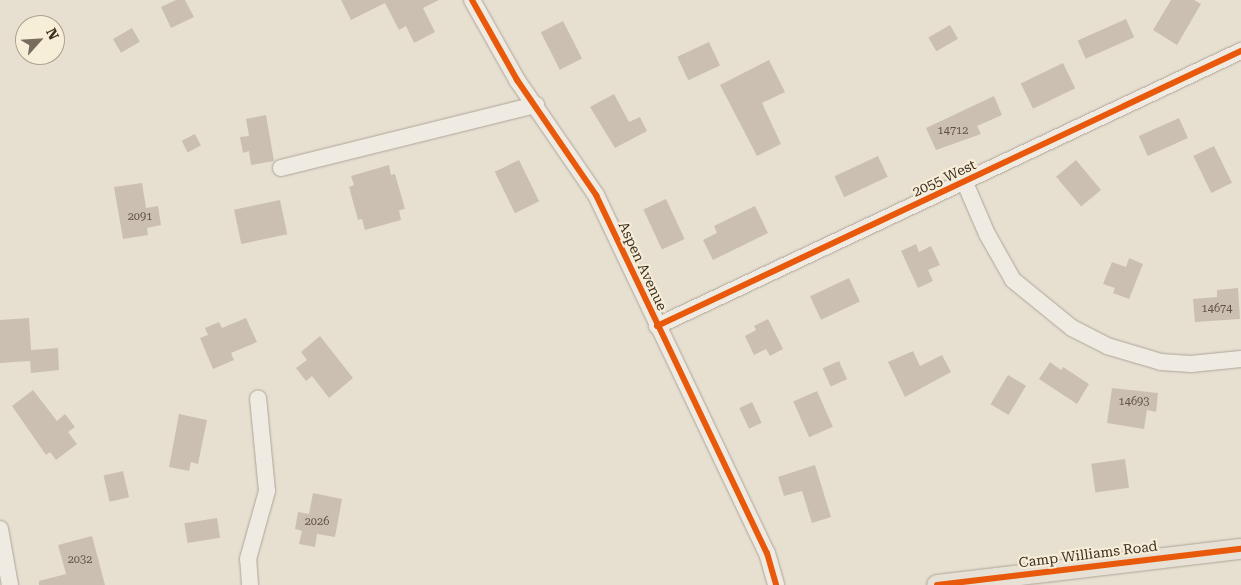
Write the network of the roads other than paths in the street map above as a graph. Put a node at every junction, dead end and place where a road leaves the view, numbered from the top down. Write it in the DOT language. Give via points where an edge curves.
graph roads {
  1 [pos="472,0"];
  2 [pos="1241,51"];
  3 [pos="536,105"];
  4 [pos="281,168"];
  5 [pos="965,183"];
  6 [pos="657,326"];
  7 [pos="1241,359"];
  8 [pos="258,398"];
  9 [pos="0,529"];
  10 [pos="1241,549"];
  11 [pos="10,585"];
  12 [pos="250,585"];
  13 [pos="776,585"];
  14 [pos="937,585"];
  1 -- 3 [label="street, Aspen Avenue" via="517,80"];
  2 -- 5 [label="street, 2055 West"];
  3 -- 4 [label="street"];
  3 -- 6 [label="street, Aspen Avenue" via="596,195"];
  5 -- 6 [label="street, 2055 West"];
  5 -- 7 [label="street" via="987,234 1013,280 1072,328 1108,346 1161,362 1191,364"];
  6 -- 13 [label="street, Aspen Avenue" via="768,553"];
  8 -- 12 [label="street" via="267,491 248,560"];
  9 -- 11 [label="street"];
  10 -- 14 [label="main road, Camp Williams Road"];
}
